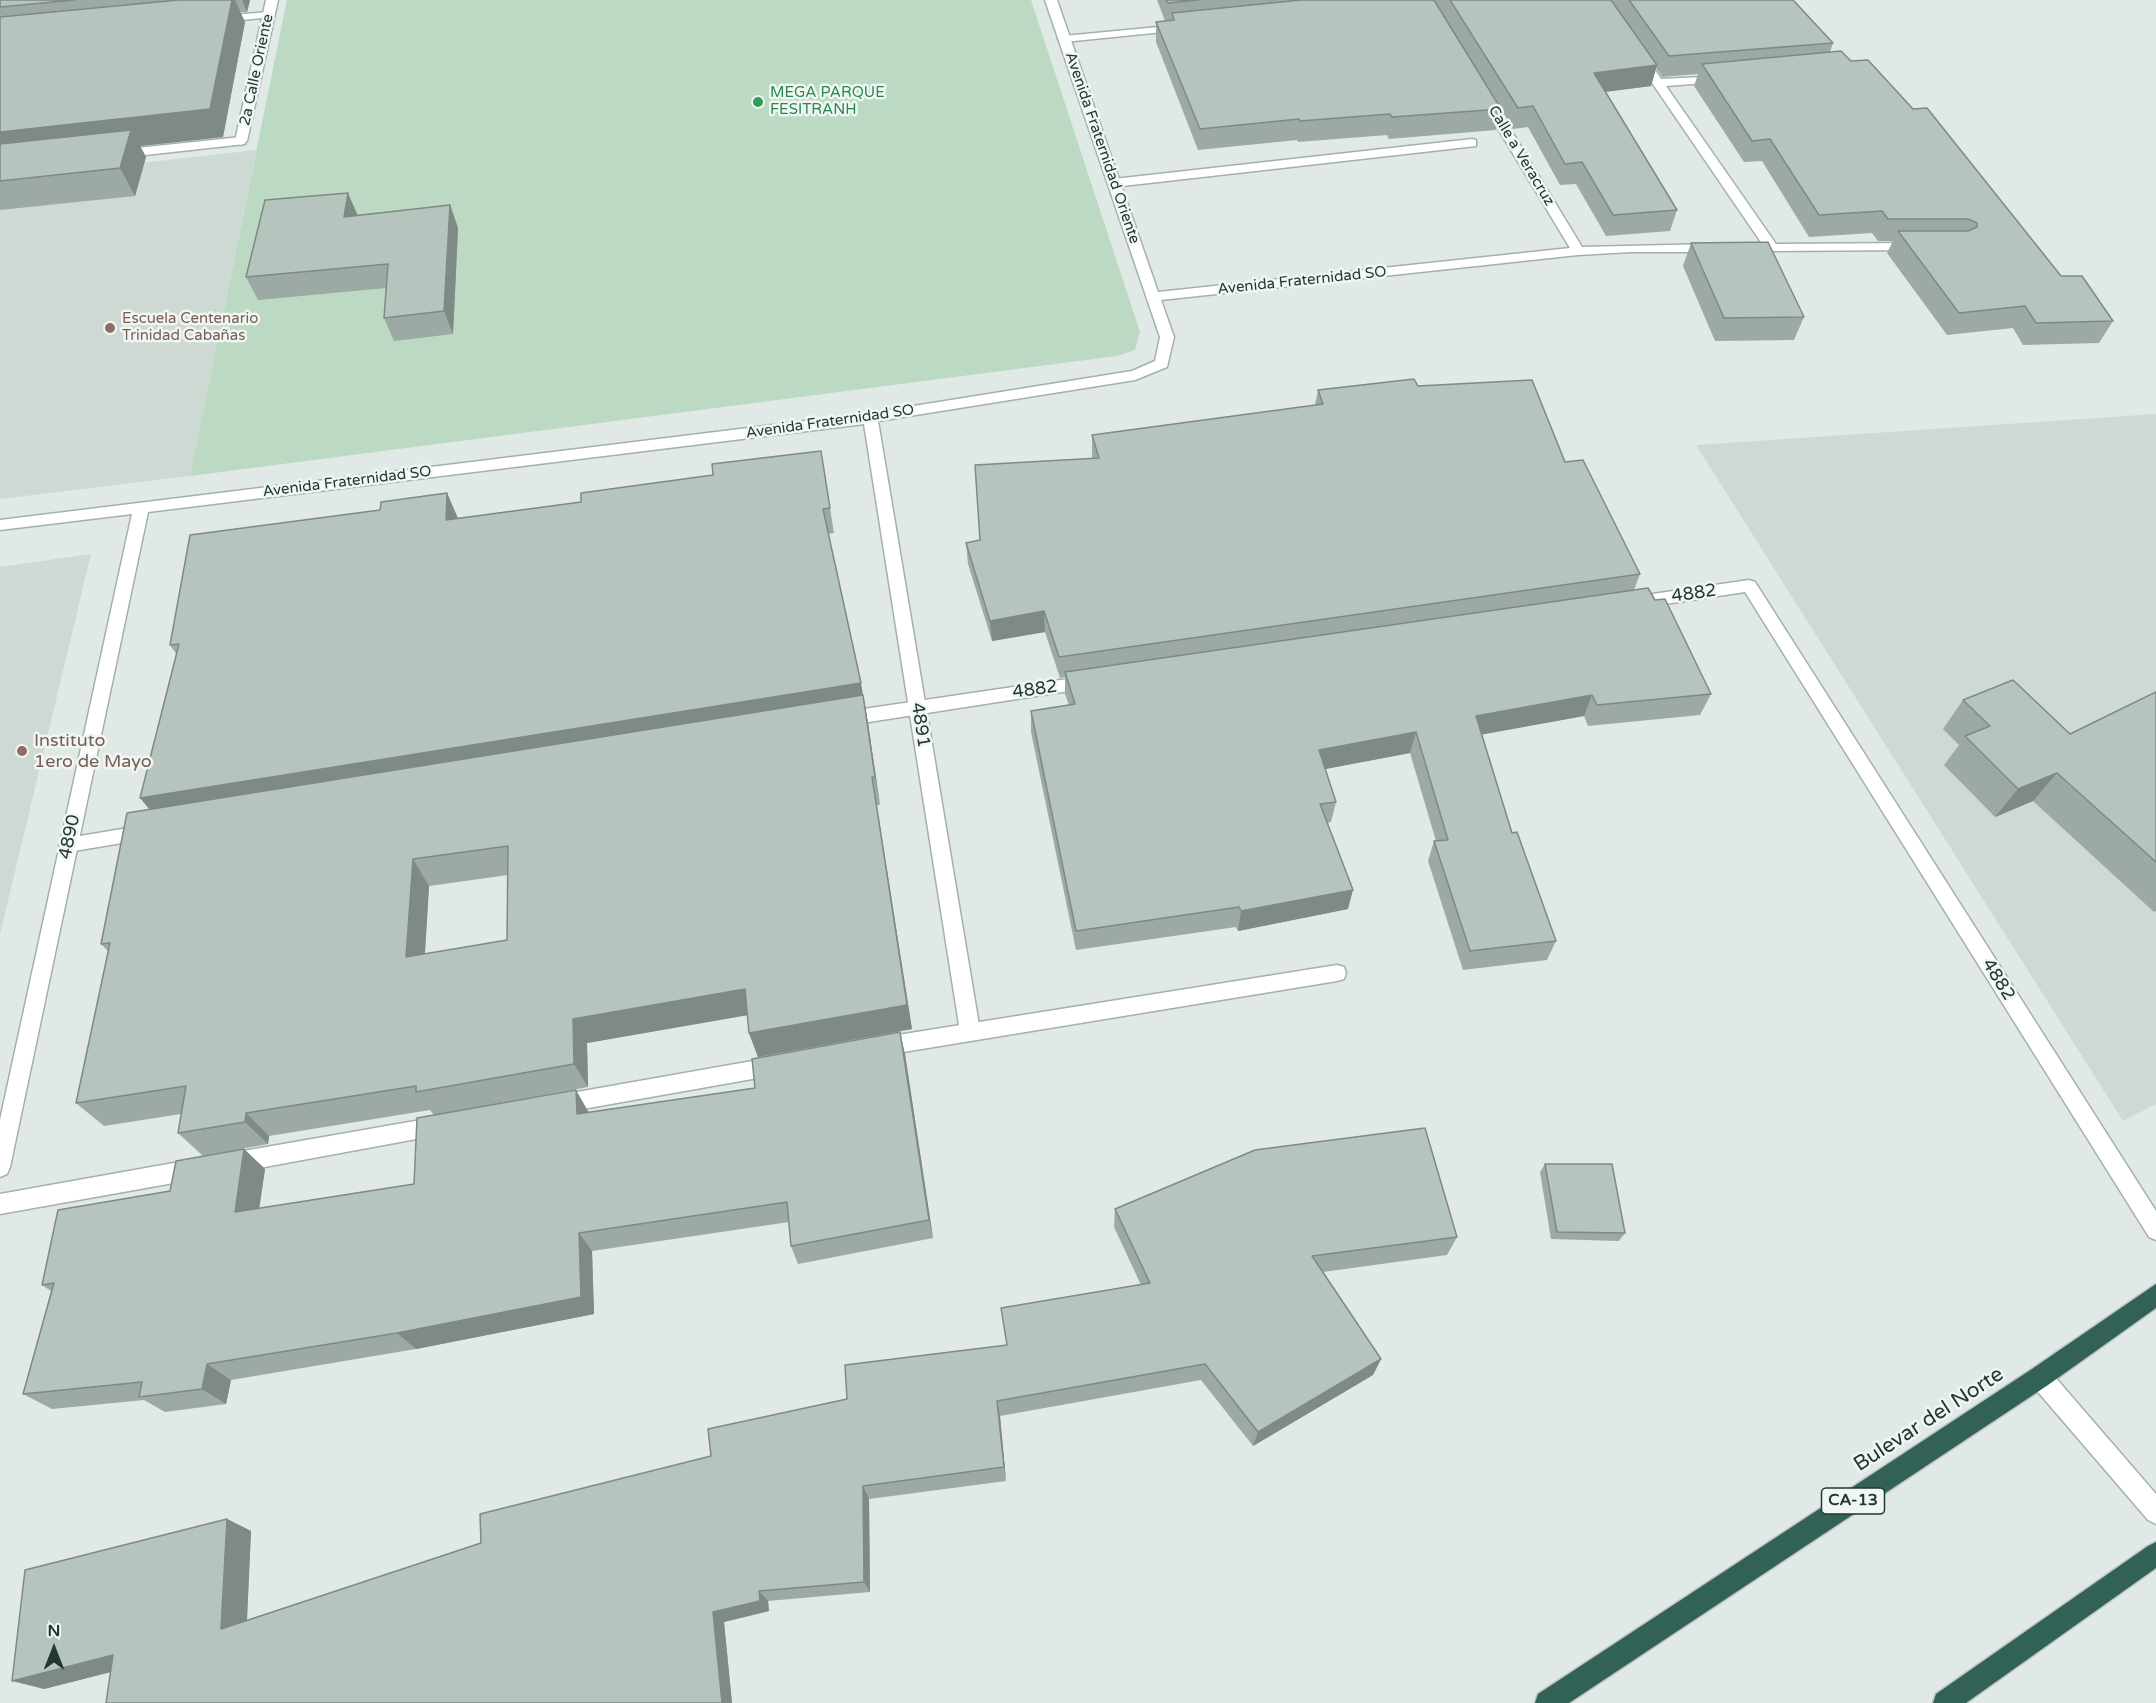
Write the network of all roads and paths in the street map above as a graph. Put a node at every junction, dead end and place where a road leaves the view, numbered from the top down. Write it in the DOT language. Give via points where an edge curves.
graph roads {
  1 [pos="272,0"];
  2 [pos="1051,0"];
  3 [pos="269,15"];
  4 [pos="210,20"];
  5 [pos="1192,26"];
  6 [pos="1064,39"];
  7 [pos="1632,46"];
  8 [pos="1726,77"];
  9 [pos="1658,83"];
  10 [pos="1478,84"];
  11 [pos="1472,143"];
  12 [pos="103,156"];
  13 [pos="1114,183"];
  14 [pos="1923,247"];
  15 [pos="1725,248"];
  16 [pos="1578,251"];
  17 [pos="1153,297"];
  18 [pos="870,418"];
  19 [pos="141,508"];
  20 [pos="0,525"];
  21 [pos="1618,605"];
  22 [pos="1107,679"];
  23 [pos="917,707"];
  24 [pos="823,722"];
  25 [pos="162,830"];
  26 [pos="68,845"];
  27 [pos="1337,973"];
  28 [pos="970,1031"];
  29 [pos="865,1050"];
  30 [pos="794,1063"];
  31 [pos="537,1108"];
  32 [pos="456,1123"];
  33 [pos="0,1167"];
  34 [pos="0,1204"];
  35 [pos="2156,1230"];
  36 [pos="2156,1295"];
  37 [pos="2040,1377"];
  38 [pos="2156,1512"];
  39 [pos="2156,1554"];
  40 [pos="1547,1703"];
  41 [pos="1946,1703"];
  1 -- 3 [label="street, 2a Calle Oriente"];
  2 -- 6 [label="street, Avenida Fraternidad Oriente"];
  3 -- 4 [label="street"];
  3 -- 12 [label="street, 2a Calle Oriente" via="241,141"];
  5 -- 6 [label="street"];
  6 -- 13 [label="street, Avenida Fraternidad Oriente"];
  7 -- 9 [label="street"];
  8 -- 9 [label="street"];
  9 -- 14 [label="street" via="1767,248"];
  10 -- 16 [label="street, Calle a Veracruz"];
  11 -- 13 [label="street"];
  13 -- 17 [label="street, Avenida Fraternidad Oriente"];
  15 -- 16 [label="street, Avenida Fraternidad SO"];
  16 -- 17 [label="street, Avenida Fraternidad SO"];
  17 -- 18 [label="street, Avenida Fraternidad SO" via="1167,337 1162,364 1135,375"];
  18 -- 19 [label="street, Avenida Fraternidad SO"];
  18 -- 23 [label="street, 4891"];
  19 -- 20 [label="street, Avenida Fraternidad SO"];
  19 -- 26 [label="street, 4890"];
  21 -- 35 [label="street, 4882" via="1749,586"];
  22 -- 23 [label="street, 4882"];
  23 -- 24 [label="street, 4882"];
  23 -- 28 [label="street, 4891"];
  25 -- 26 [label="street"];
  26 -- 33 [label="street, 4890"];
  27 -- 28 [label="street"];
  28 -- 29 [label="street"];
  30 -- 31 [label="street"];
  32 -- 34 [label="street"];
  36 -- 37 [label="highway, Bulevar del Norte / CA-13"];
  37 -- 38 [label="street"];
  37 -- 40 [label="highway, Bulevar del Norte / CA-13"];
  39 -- 41 [label="highway"];
}
